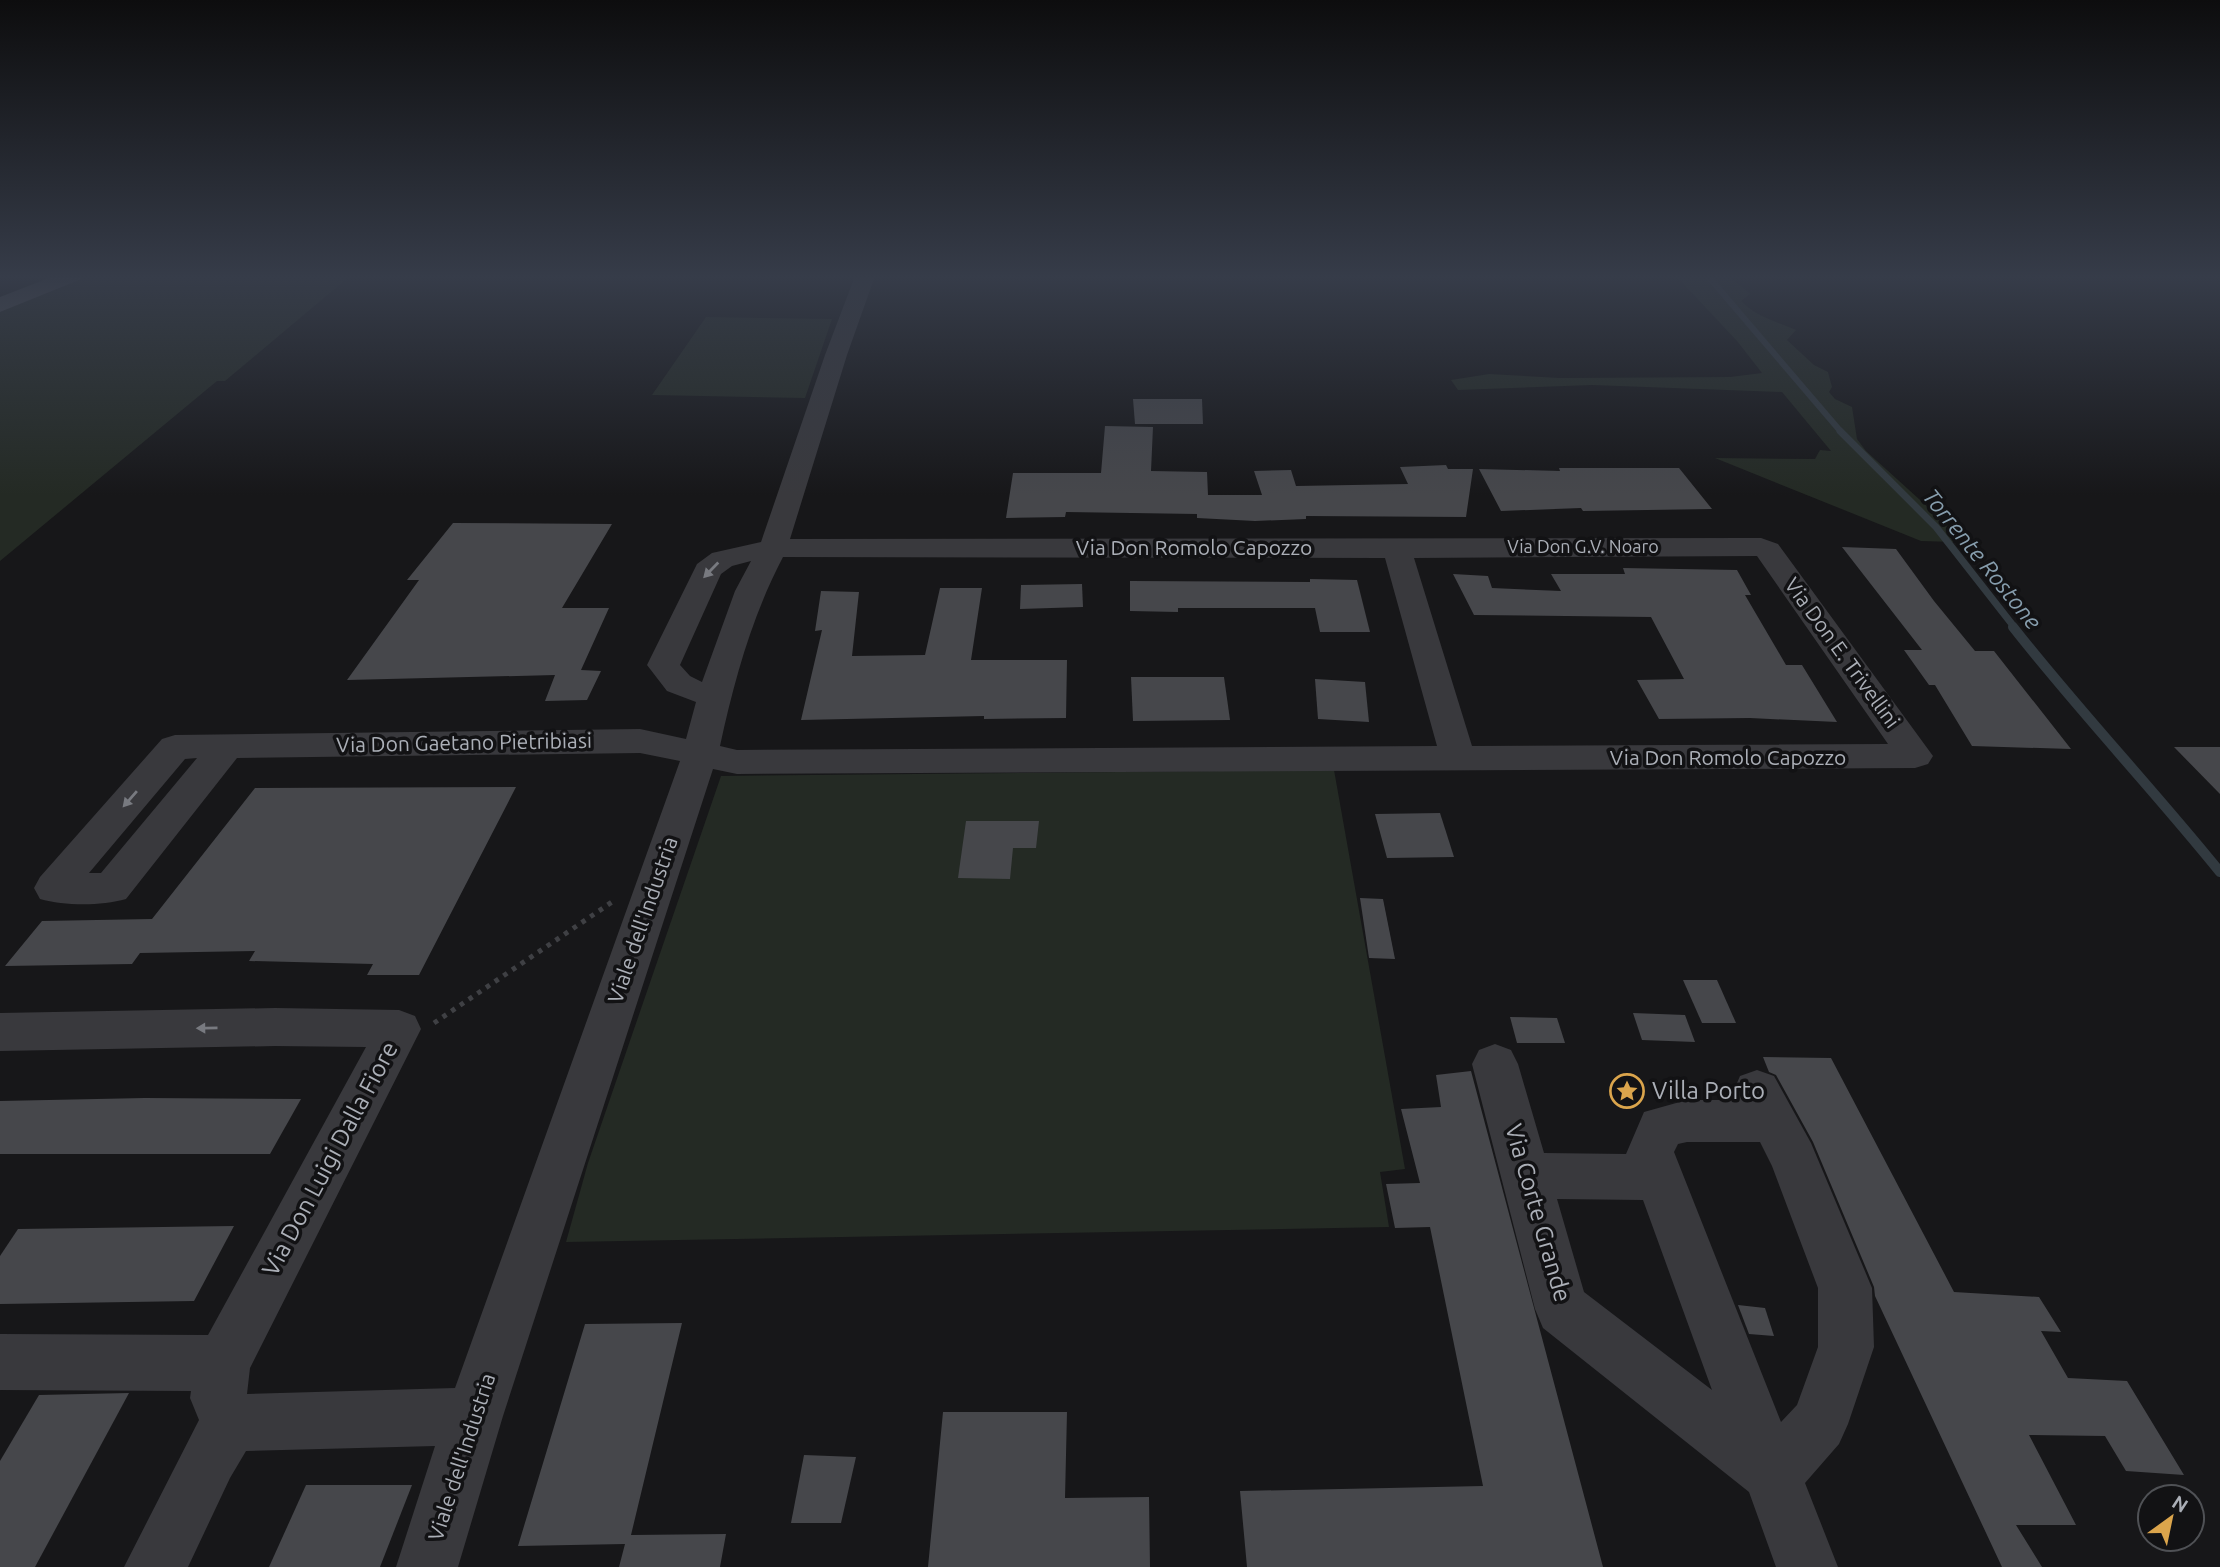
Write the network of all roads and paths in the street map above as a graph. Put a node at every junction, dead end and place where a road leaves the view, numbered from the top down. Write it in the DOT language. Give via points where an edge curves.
graph roads {
  1 [pos="838,349"];
  2 [pos="773,548"];
  3 [pos="1397,548"];
  4 [pos="1768,550"];
  5 [pos="713,696"];
  6 [pos="226,746"];
  7 [pos="700,755"];
  8 [pos="1915,756"];
  9 [pos="1458,758"];
  10 [pos="655,887"];
  11 [pos="399,1029"];
  12 [pos="0,1032"];
  13 [pos="1495,1063"];
  14 [pos="1526,1176"];
  15 [pos="1659,1177"];
  16 [pos="0,1362"];
  17 [pos="223,1363"];
  18 [pos="474,1416"];
  19 [pos="229,1423"];
  20 [pos="1773,1474"];
  21 [pos="155,1567"];
  22 [pos="427,1567"];
  23 [pos="1807,1567"];
  1 -- 2 [label="street, Viale dell'Industria"];
  2 -- 3 [label="street, Via Don Romolo Capozzo"];
  2 -- 5 [label="street, Viale dell'Industria" via="750,591"];
  2 -- 5 [label="street, Via Don Romolo Capozzo, one-way" via="722,559 708,570 663,666 675,683"];
  3 -- 4 [label="street, Via Don G.V. Noaro" via="1753,545"];
  3 -- 9 [label="street"];
  4 -- 8 [label="street, Via Don E. Trivellini"];
  5 -- 7 [label="street, Viale dell'Industria"];
  6 -- 6 [label="street, Via Don Gaetano Pietribiasi, one-way" via="175,747 54,888 112,888"];
  6 -- 7 [label="street, Via Don Gaetano Pietribiasi" via="640,741"];
  7 -- 9 [label="street, Via Don Romolo Capozzo" via="737,762"];
  7 -- 10 [label="street, Viale dell'Industria"];
  8 -- 9 [label="street, Via Don Romolo Capozzo"];
  10 -- 11 [label="path" via="623,887 617,898 436,1023"];
  10 -- 18 [label="street, Viale dell'Industria"];
  11 -- 12 [label="street, Via Don Luigi Dalla Fiore, one-way"];
  11 -- 17 [label="street, Via Don Luigi Dalla Fiore"];
  13 -- 14 [label="street, Via Corte Grande"];
  14 -- 15 [label="street"];
  14 -- 20 [label="street, Via Corte Grande" via="1562,1309"];
  15 -- 20 [label="street"];
  15 -- 20 [label="street" via="1650,1152 1661,1127 1765,1105 1794,1159 1845,1287 1846,1347 1819,1424"];
  16 -- 17 [label="street"];
  17 -- 19 [label="street, Via Don Luigi Dalla Fiore" via="218,1398"];
  18 -- 19 [label="street"];
  18 -- 22 [label="street, Viale dell'Industria"];
  19 -- 21 [label="street"];
  20 -- 23 [label="street"];
}
